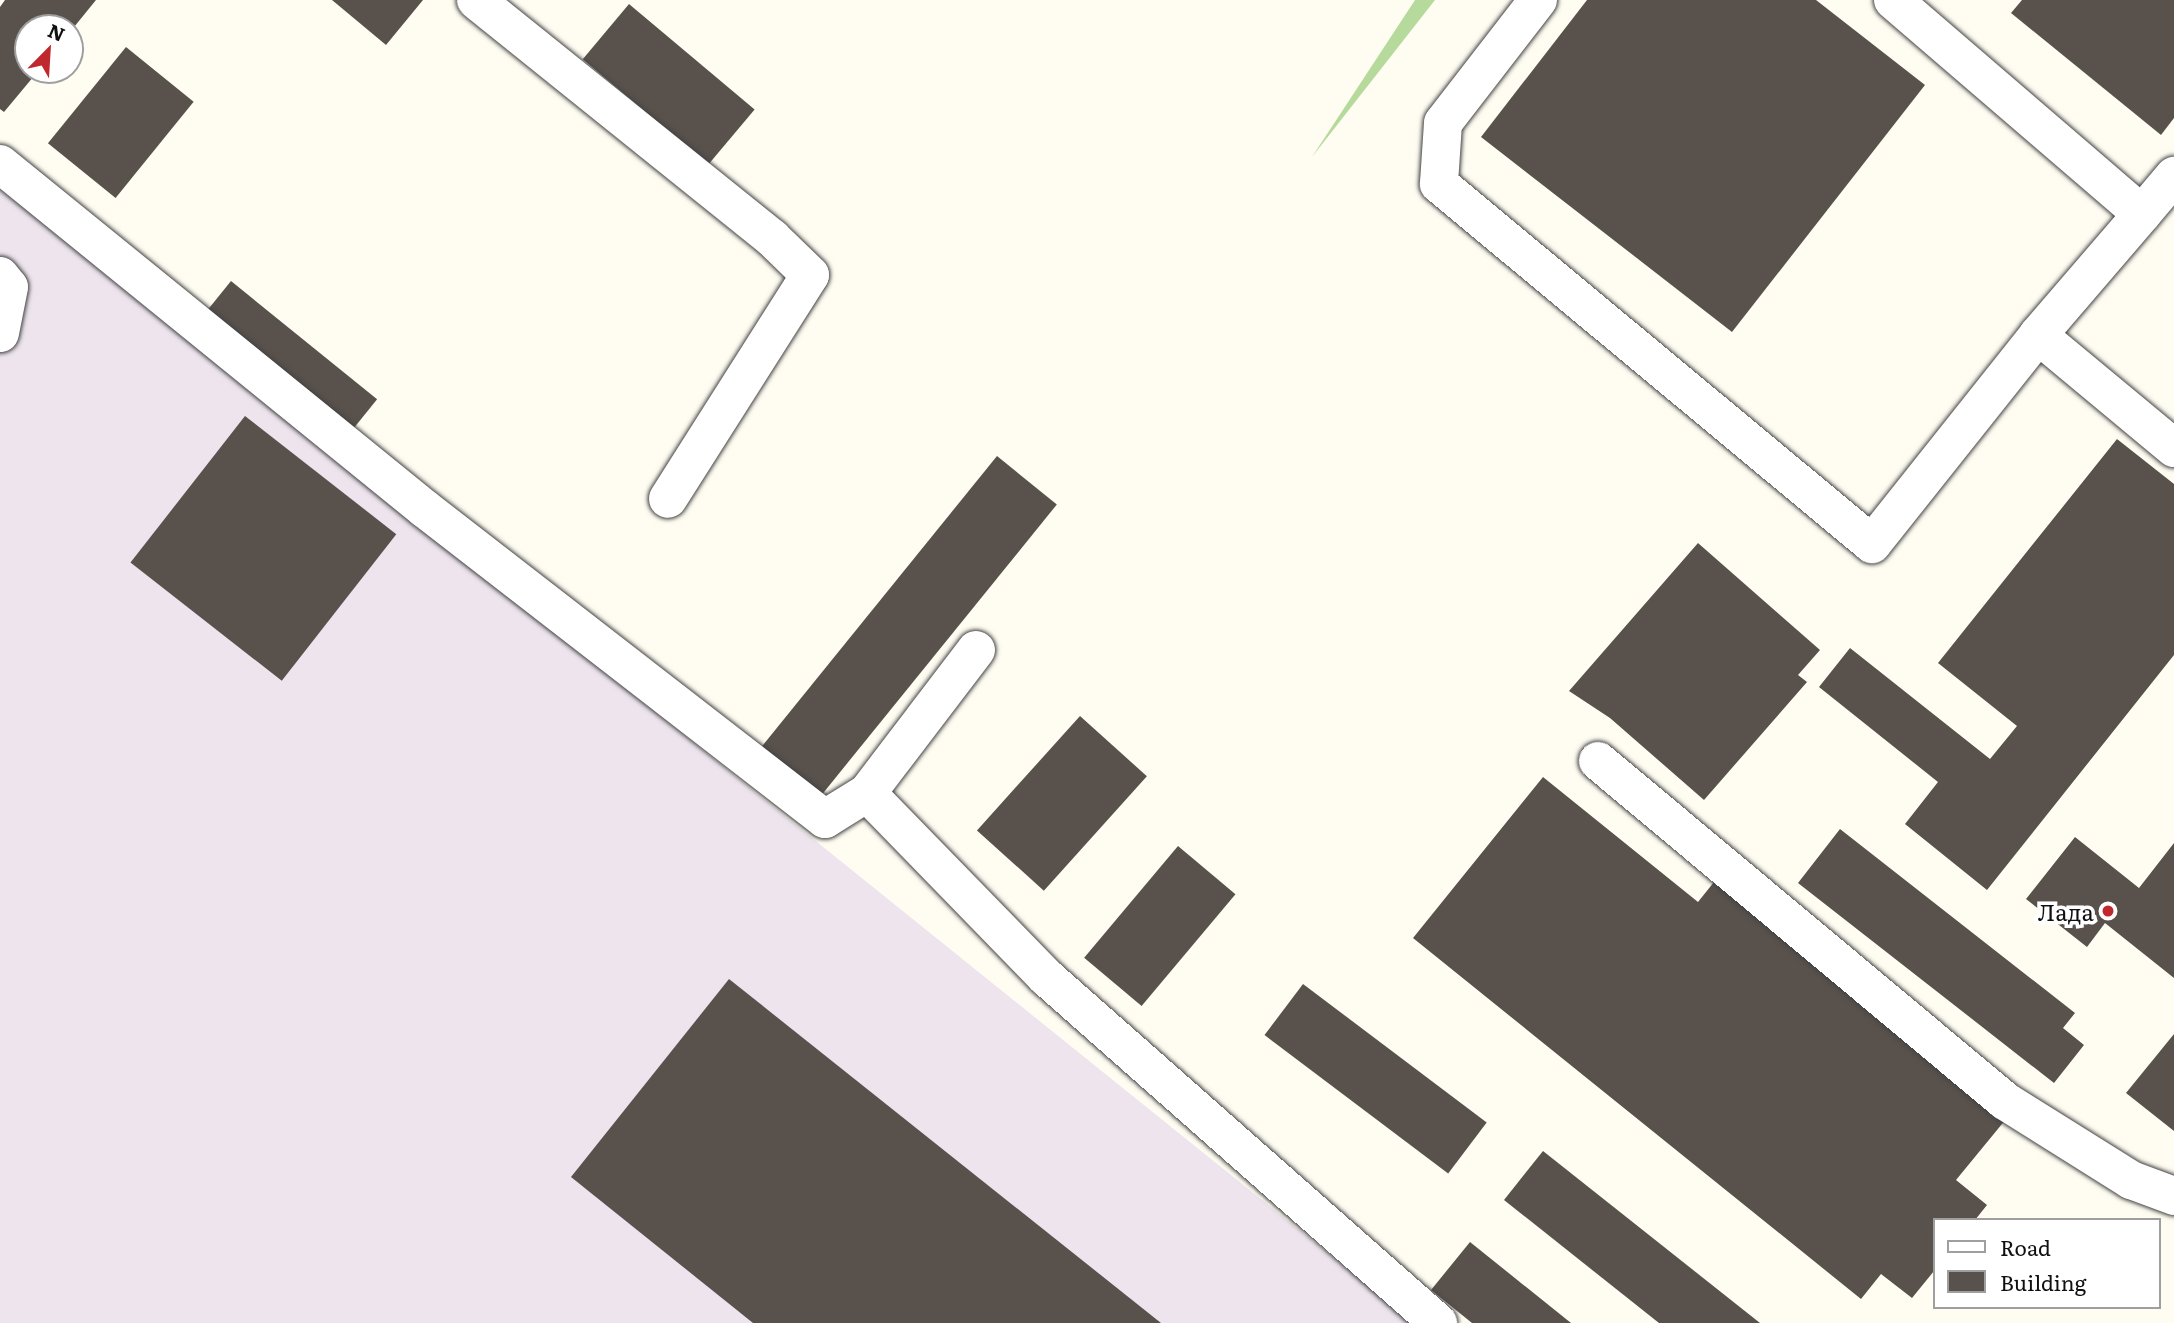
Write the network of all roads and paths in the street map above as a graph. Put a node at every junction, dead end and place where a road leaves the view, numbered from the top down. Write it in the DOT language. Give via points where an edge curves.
graph roads {
  1 [pos="476,0"];
  2 [pos="1538,0"];
  3 [pos="1915,7"];
  4 [pos="0,164"];
  5 [pos="2174,176"];
  6 [pos="2143,214"];
  7 [pos="0,276"];
  8 [pos="0,333"];
  9 [pos="2038,335"];
  10 [pos="2174,448"];
  11 [pos="668,499"];
  12 [pos="976,650"];
  13 [pos="1598,761"];
  14 [pos="867,793"];
  15 [pos="2174,1196"];
  16 [pos="1438,1323"];
  1 -- 11 [label="lane" via="772,239 810,275"];
  2 -- 9 [label="lane" via="1443,123 1439,184 1872,544"];
  3 -- 6 [label="lane"];
  4 -- 14 [label="lane" via="425,509 825,819"];
  5 -- 6 [label="lane"];
  6 -- 9 [label="lane"];
  7 -- 8 [label="lane" via="9,287"];
  9 -- 10 [label="lane"];
  12 -- 14 [label="lane"];
  13 -- 15 [label="lane" via="2005,1101 2131,1180"];
  14 -- 16 [label="lane" via="1046,977"];
}
